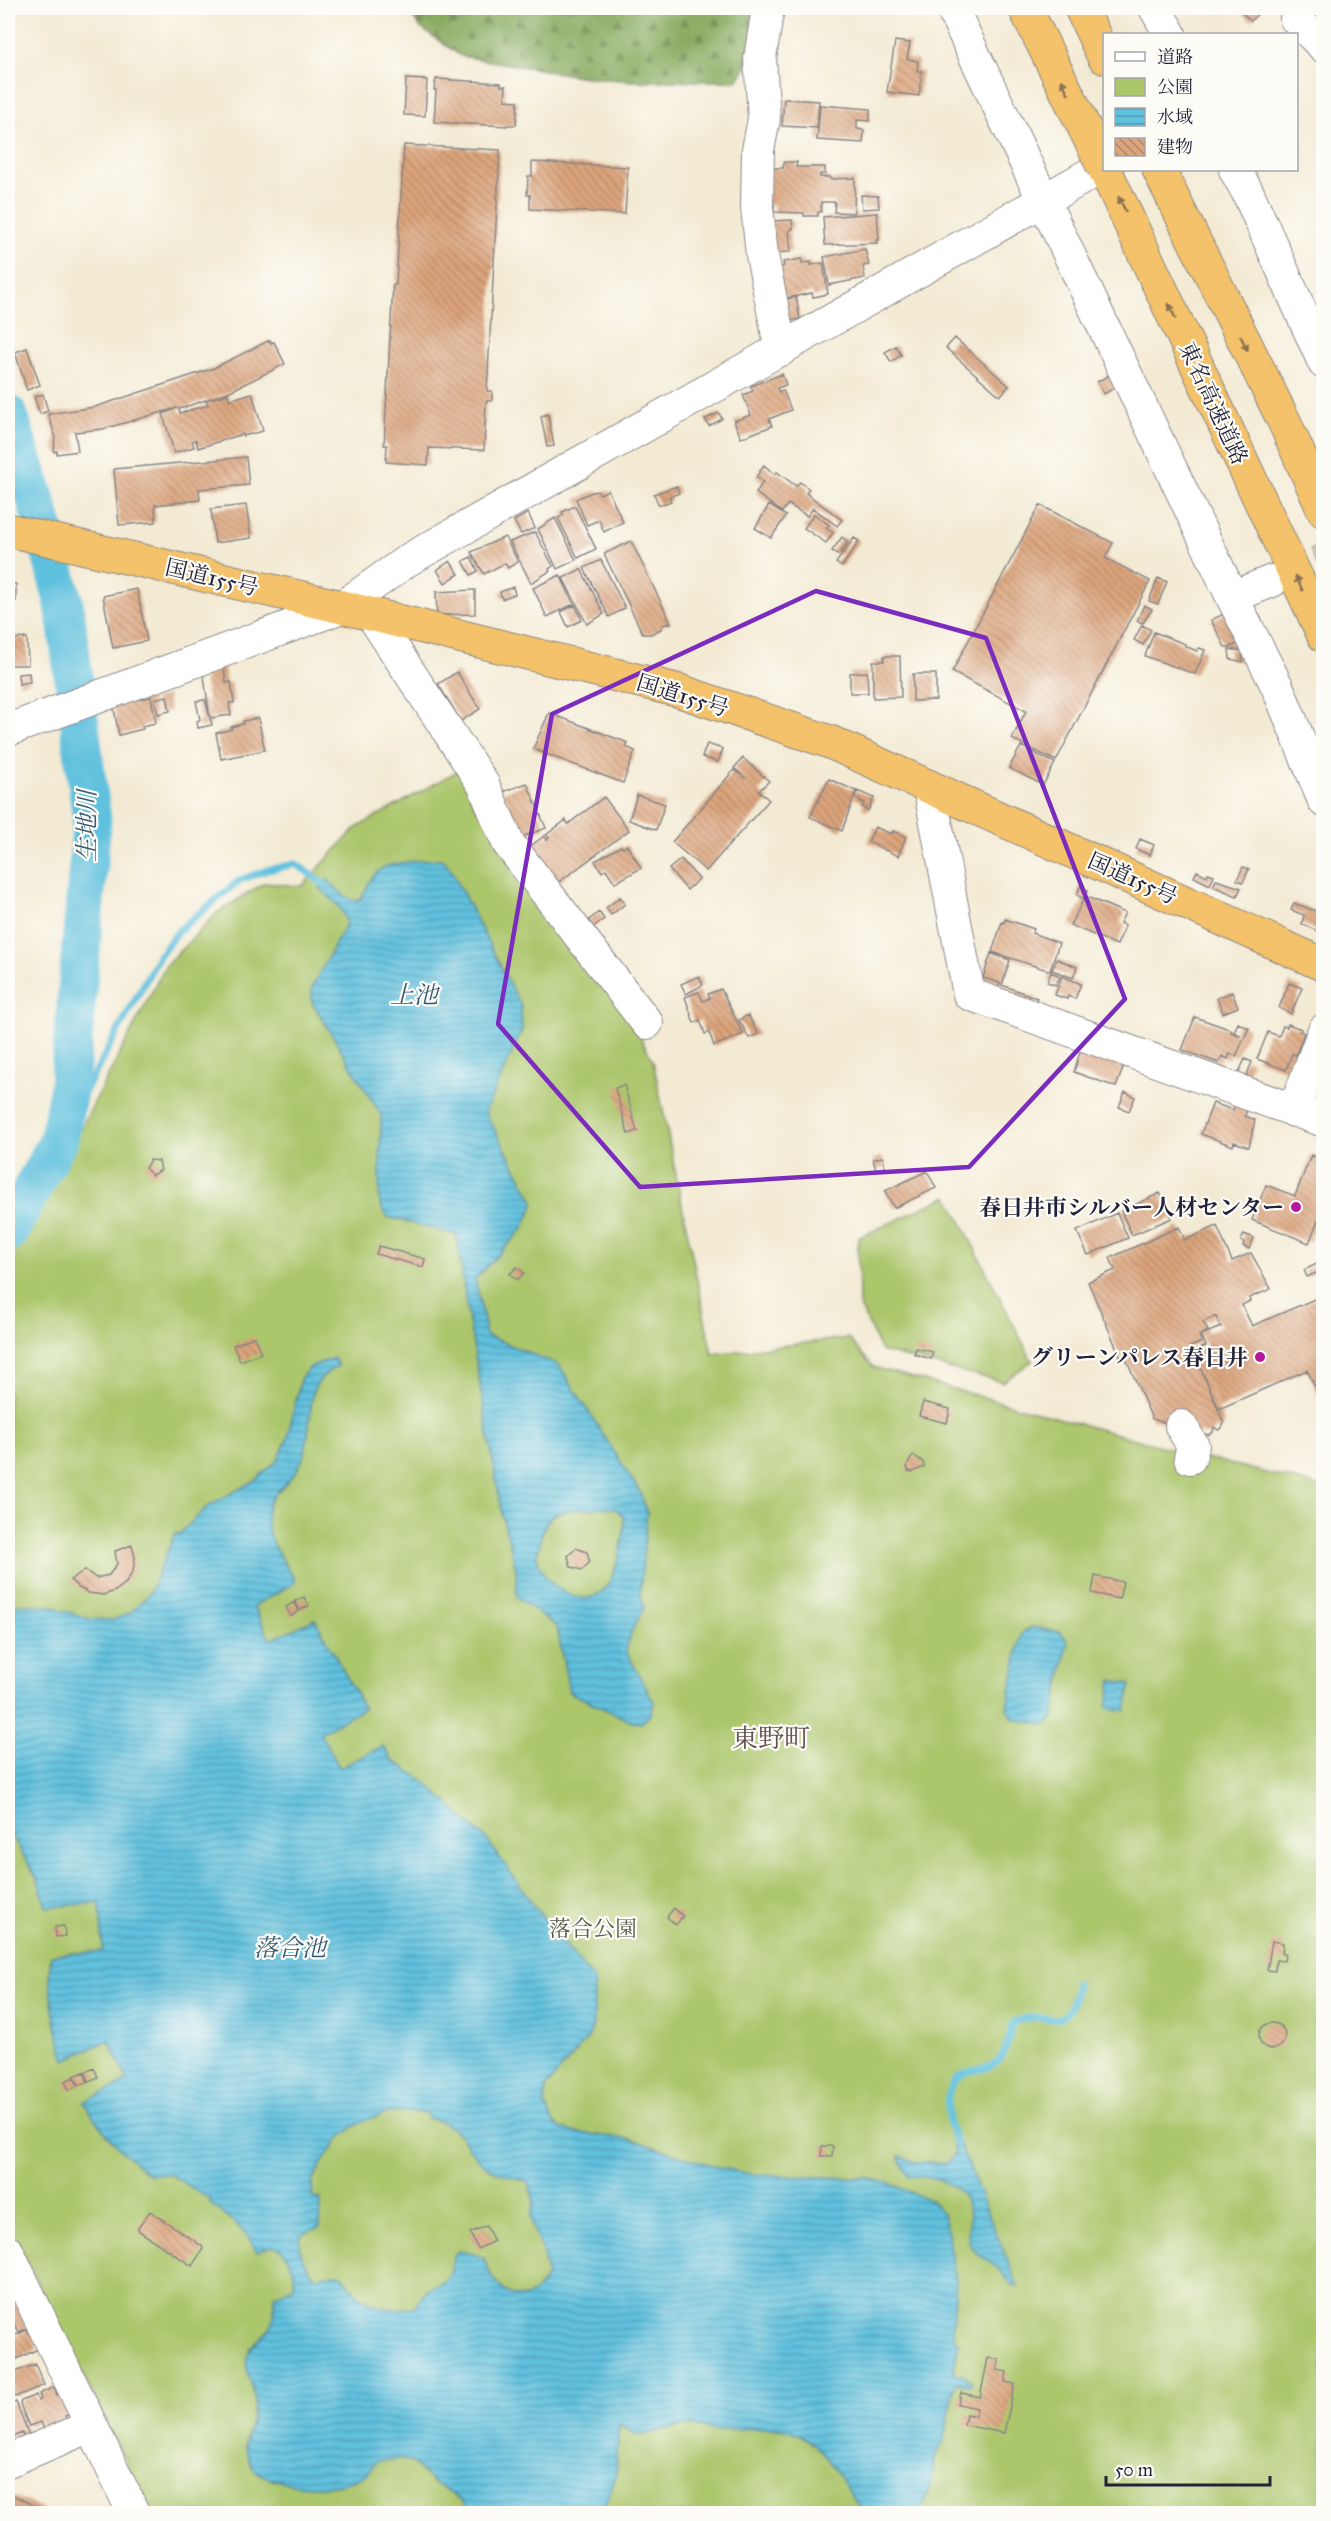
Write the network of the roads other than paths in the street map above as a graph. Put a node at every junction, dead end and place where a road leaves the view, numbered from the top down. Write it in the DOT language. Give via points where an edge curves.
graph roads {
  1 [pos="768,8"];
  2 [pos="952,8"];
  3 [pos="1025,8"];
  4 [pos="1081,8"];
  5 [pos="1155,8"];
  6 [pos="1295,20"];
  7 [pos="1169,33"];
  8 [pos="1323,47"];
  9 [pos="1103,55"];
  10 [pos="1101,161"];
  11 [pos="1106,171"];
  12 [pos="1159,171"];
  13 [pos="1236,171"];
  14 [pos="1044,202"];
  15 [pos="781,350"];
  16 [pos="1323,363"];
  17 [pos="1323,511"];
  18 [pos="14,531"];
  19 [pos="1272,581"];
  20 [pos="1232,597"];
  21 [pos="356,611"];
  22 [pos="1323,636"];
  23 [pos="8,730"];
  24 [pos="929,786"];
  25 [pos="1323,801"];
  26 [pos="1323,965"];
  27 [pos="647,1023"];
  28 [pos="1323,1030"];
  29 [pos="1294,1111"];
  30 [pos="1323,1121"];
  31 [pos="1181,1426"];
  32 [pos="1190,1458"];
  33 [pos="8,2252"];
  34 [pos="91,2426"];
  35 [pos="8,2461"];
  36 [pos="134,2514"];
  1 -- 15 [label="street" via="760,58 764,119 758,150 757,207 762,255"];
  2 -- 14 [label="street"];
  10 -- 3 [label="highway, 東名高速道路, one-way"];
  4 -- 9 [label="highway"];
  5 -- 7 [label="street"];
  6 -- 8 [label="street"];
  10 -- 14 [label="street"];
  22 -- 11 [label="highway, 東名高速道路, one-way"];
  12 -- 17 [label="highway, one-way" via="1284,421"];
  13 -- 16 [label="street"];
  14 -- 15 [label="street"];
  14 -- 20 [label="street"];
  15 -- 21 [label="street" via="408,560"];
  18 -- 21 [label="highway, 国道155号"];
  19 -- 20 [label="street"];
  20 -- 25 [label="street" via="1277,686"];
  21 -- 23 [label="street"];
  21 -- 24 [label="highway, 国道155号" via="680,691 830,742"];
  21 -- 27 [label="street" via="483,784 508,843"];
  24 -- 26 [label="highway, 国道155号"];
  24 -- 29 [label="street" via="969,994"];
  28 -- 29 [label="street"];
  29 -- 30 [label="street"];
  31 -- 32 [label="street" via="1193,1446"];
  33 -- 34 [label="street"];
  34 -- 35 [label="street"];
  34 -- 36 [label="street"];
}
